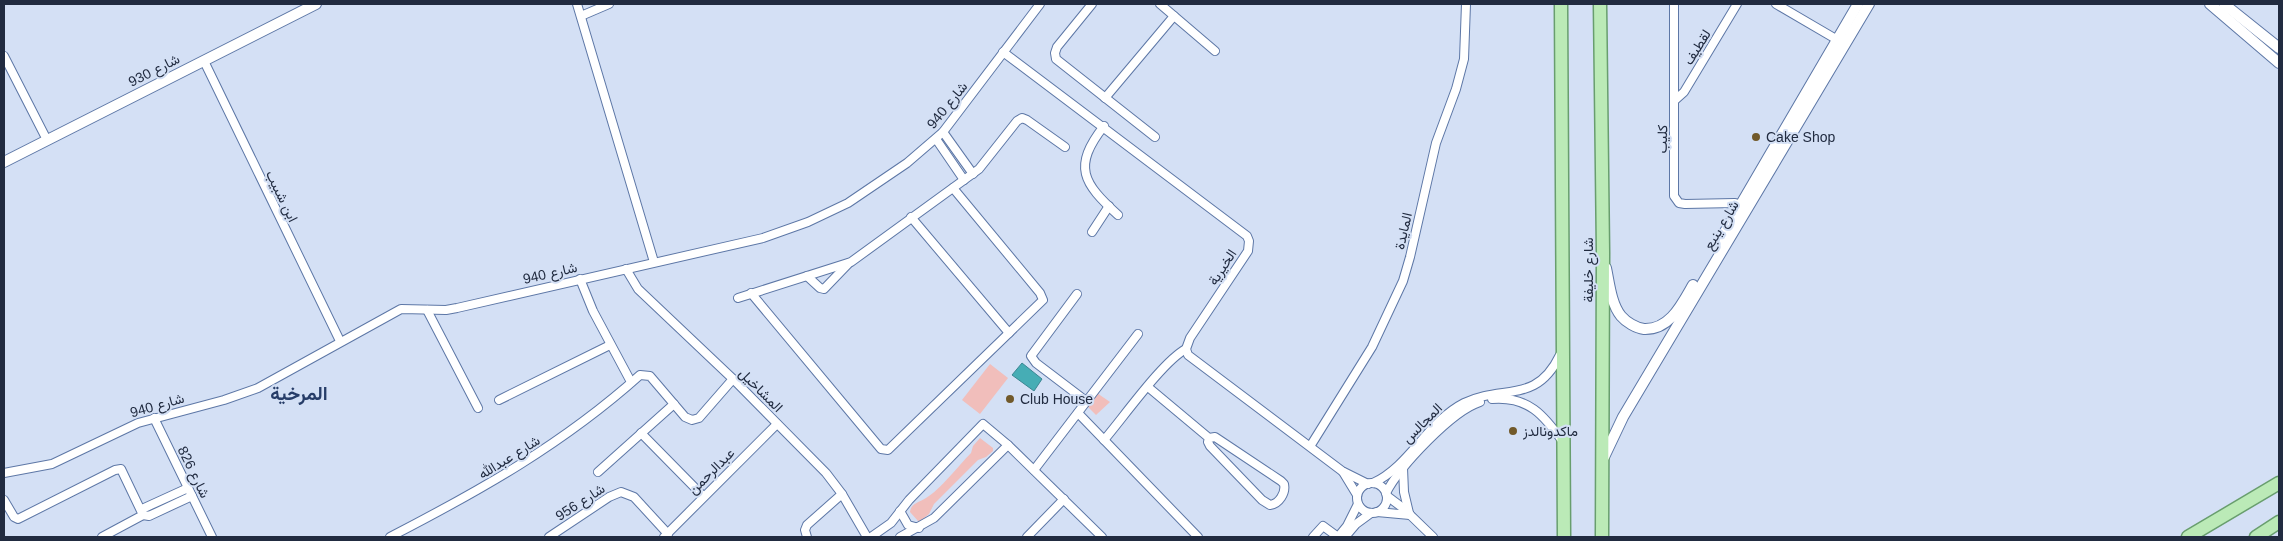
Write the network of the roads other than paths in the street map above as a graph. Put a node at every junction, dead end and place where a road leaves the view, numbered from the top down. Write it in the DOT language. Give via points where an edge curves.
graph roads {
  1 [pos="316,4"];
  2 [pos="577,4"];
  3 [pos="609,4"];
  4 [pos="1040,4"];
  5 [pos="1092,4"];
  6 [pos="1160,4"];
  7 [pos="1466,4"];
  8 [pos="1561,4"];
  9 [pos="1600,4"];
  10 [pos="1674,4"];
  11 [pos="1737,4"];
  12 [pos="1776,4"];
  13 [pos="1858,4"];
  14 [pos="1868,4"];
  15 [pos="2210,4"];
  16 [pos="2224,4"];
  17 [pos="581,16"];
  18 [pos="1174,16"];
  19 [pos="1841,42"];
  20 [pos="2279,48"];
  21 [pos="1214,51"];
  22 [pos="1004,52"];
  23 [pos="4,56"];
  24 [pos="204,61"];
  25 [pos="2279,63"];
  26 [pos="1105,98"];
  27 [pos="1675,100"];
  28 [pos="1104,126"];
  29 [pos="943,132"];
  30 [pos="1156,137"];
  31 [pos="936,139"];
  32 [pos="47,140"];
  33 [pos="1065,147"];
  34 [pos="4,162"];
  35 [pos="973,174"];
  36 [pos="964,180"];
  37 [pos="953,188"];
  38 [pos="1109,206"];
  39 [pos="1744,206"];
  40 [pos="1118,215"];
  41 [pos="911,217"];
  42 [pos="1092,232"];
  43 [pos="1603,253"];
  44 [pos="654,262"];
  45 [pos="850,262"];
  46 [pos="626,269"];
  47 [pos="807,276"];
  48 [pos="580,279"];
  49 [pos="1698,285"];
  50 [pos="751,293"];
  51 [pos="1077,294"];
  52 [pos="738,298"];
  53 [pos="427,310"];
  54 [pos="1008,334"];
  55 [pos="1138,334"];
  56 [pos="340,341"];
  57 [pos="610,345"];
  58 [pos="1564,346"];
  59 [pos="1186,349"];
  60 [pos="733,379"];
  61 [pos="632,382"];
  62 [pos="1148,387"];
  63 [pos="498,400"];
  64 [pos="1086,401"];
  65 [pos="674,404"];
  66 [pos="478,408"];
  67 [pos="1078,412"];
  68 [pos="154,418"];
  69 [pos="777,424"];
  70 [pos="642,433"];
  71 [pos="1209,438"];
  72 [pos="1104,440"];
  73 [pos="1564,444"];
  74 [pos="1008,445"];
  75 [pos="1311,445"];
  76 [pos="1602,463"];
  77 [pos="1403,468"];
  78 [pos="1034,470"];
  79 [pos="1342,471"];
  80 [pos="598,472"];
  81 [pos="4,473"];
  82 [pos="1370,483"];
  83 [pos="2279,483"];
  84 [pos="188,488"];
  85 [pos="842,494"];
  86 [pos="1386,494"];
  87 [pos="192,496"];
  88 [pos="703,496"];
  89 [pos="1064,499"];
  90 [pos="1358,499"];
  91 [pos="4,500"];
  92 [pos="143,512"];
  93 [pos="900,512"];
  94 [pos="1374,512"];
  95 [pos="1410,515"];
  96 [pos="1564,518"];
  97 [pos="2279,522"];
  98 [pos="919,528"];
  99 [pos="108,536"];
  100 [pos="666,536"];
  101 [pos="212,537"];
  102 [pos="390,537"];
  103 [pos="549,537"];
  104 [pos="808,537"];
  105 [pos="867,537"];
  106 [pos="871,537"];
  107 [pos="900,537"];
  108 [pos="1027,537"];
  109 [pos="1102,537"];
  110 [pos="1198,537"];
  111 [pos="1313,537"];
  112 [pos="1338,537"];
  113 [pos="1345,537"];
  114 [pos="1433,537"];
  115 [pos="1564,537"];
  116 [pos="1570,537"];
  117 [pos="1602,537"];
  118 [pos="2188,537"];
  119 [pos="2256,537"];
  1 -- 24 [label="street, شارع 930"];
  2 -- 17 [label="street"];
  3 -- 17 [label="street"];
  4 -- 22 [label="street, شارع 940"];
  5 -- 26 [label="street" via="1057,47 1055,56 1060,65"];
  6 -- 18 [label="street"];
  7 -- 75 [label="street, المايدة" via="1464,59 1436,143 1403,281 1372,347"];
  8 -- 58 [label="main road, شارع خليفة"];
  9 -- 43 [label="main road, شارع خليفة"];
  10 -- 27 [label="street, كليب"];
  11 -- 27 [label="street, لقطيف" via="1684,92"];
  12 -- 19 [label="street"];
  13 -- 19 [label="street, شارع ينبع"];
  14 -- 19 [label="street, شارع ينبع"];
  15 -- 25 [label="street"];
  16 -- 20 [label="street"];
  17 -- 44 [label="street"];
  18 -- 21 [label="street"];
  18 -- 26 [label="street"];
  19 -- 39 [label="street, شارع ينبع"];
  22 -- 28 [label="street, الخيرية"];
  22 -- 29 [label="street, شارع 940"];
  23 -- 32 [label="street"];
  24 -- 32 [label="street, شارع 930"];
  24 -- 56 [label="street, ابن شبيب"];
  26 -- 30 [label="street"];
  27 -- 39 [label="street, كليب" via="1676,200 1684,204"];
  28 -- 38 [label="street" via="1086,152 1086,163 1088,181"];
  28 -- 59 [label="street, الخيرية" via="1244,232 1249,241 1248,251 1190,338"];
  29 -- 31 [label="street, شارع 940"];
  29 -- 35 [label="street"];
  31 -- 36 [label="street"];
  31 -- 44 [label="street, شارع 940" via="848,203 808,222 754,240"];
  32 -- 34 [label="street, شارع 930"];
  33 -- 35 [label="street" via="1022,118"];
  35 -- 36 [label="street"];
  36 -- 37 [label="street"];
  37 -- 41 [label="street"];
  37 -- 54 [label="street" via="1042,297 1041,303"];
  38 -- 40 [label="street"];
  38 -- 42 [label="street"];
  39 -- 49 [label="street, شارع ينبع"];
  41 -- 45 [label="street"];
  41 -- 54 [label="street"];
  43 -- 49 [label="street, شارع ينبع" via="1620,316 1639,328 1651,329 1670,320"];
  43 -- 76 [label="main road, شارع خليفة"];
  44 -- 46 [label="street, شارع 940"];
  45 -- 47 [label="street"];
  45 -- 47 [label="street" via="824,289"];
  46 -- 48 [label="street, شارع 940"];
  46 -- 60 [label="street, المشاخيل" via="638,289"];
  47 -- 50 [label="street"];
  48 -- 53 [label="street, شارع 940" via="457,308"];
  48 -- 57 [label="street"];
  49 -- 76 [label="street, شارع ينبع" via="1623,417"];
  50 -- 52 [label="street"];
  50 -- 54 [label="street" via="884,451 892,448"];
  51 -- 64 [label="street" via="1031,356"];
  53 -- 56 [label="street, شارع 940" via="401,309"];
  53 -- 66 [label="street"];
  55 -- 64 [label="street"];
  56 -- 68 [label="street, شارع 940" via="258,388"];
  57 -- 61 [label="street"];
  57 -- 63 [label="street"];
  58 -- 73 [label="main road, شارع خليفة"];
  58 -- 82 [label="street, المجالس" via="1549,373 1533,386 1518,392 1479,397 1456,408 1392,471"];
  59 -- 62 [label="street"];
  59 -- 75 [label="street" via="1191,360"];
  60 -- 65 [label="street" via="696,419 685,417"];
  60 -- 69 [label="street, المشاخيل"];
  61 -- 65 [label="street" via="640,375 650,376"];
  61 -- 102 [label="street, شارع عبدالله" via="536,456 468,497"];
  62 -- 71 [label="street"];
  62 -- 72 [label="street"];
  64 -- 67 [label="street"];
  65 -- 70 [label="street"];
  67 -- 72 [label="street"];
  67 -- 78 [label="street"];
  68 -- 81 [label="street, شارع 940" via="52,464"];
  68 -- 84 [label="street, شارع 826"];
  69 -- 85 [label="street, المشاخيل" via="826,473"];
  69 -- 88 [label="street, عبدالرحمن"];
  70 -- 80 [label="street"];
  70 -- 88 [label="street"];
  71 -- 71 [label="street" via="1216,438 1281,481 1284,492 1277,502 1270,505 1262,500 1210,446"];
  72 -- 110 [label="street"];
  73 -- 77 [label="street, المجالس" via="1546,418 1536,410 1513,400 1493,399 1477,403 1455,416"];
  73 -- 96 [label="main road, شارع خليفة"];
  74 -- 78 [label="street"];
  74 -- 93 [label="street" via="988,426 981,426"];
  74 -- 98 [label="street" via="934,518"];
  75 -- 79 [label="street"];
  76 -- 117 [label="main road, شارع خليفة"];
  77 -- 86 [label="street, المجالس" via="1392,480"];
  77 -- 95 [label="street" via="1404,492"];
  78 -- 89 [label="street"];
  79 -- 82 [label="street"];
  79 -- 90 [label="street"];
  82 -- 86 [label="street" via="1378,484"];
  82 -- 90 [label="street" via="1361,488"];
  83 -- 118 [label="main road"];
  84 -- 87 [label="street, شارع 826"];
  84 -- 92 [label="street"];
  85 -- 104 [label="street" via="807,525"];
  85 -- 105 [label="street, المشاخيل"];
  86 -- 94 [label="street" via="1384,506"];
  86 -- 95 [label="street"];
  87 -- 92 [label="street" via="149,516"];
  87 -- 101 [label="street, شارع 826"];
  88 -- 100 [label="street, عبدالرحمن"];
  89 -- 108 [label="street"];
  89 -- 109 [label="street"];
  90 -- 94 [label="street" via="1364,510"];
  90 -- 112 [label="street"];
  91 -- 92 [label="street" via="18,519 119,468"];
  92 -- 99 [label="street"];
  93 -- 98 [label="street" via="908,525"];
  93 -- 106 [label="street"];
  94 -- 95 [label="street"];
  94 -- 113 [label="street" via="1356,524"];
  95 -- 114 [label="street"];
  96 -- 115 [label="main road, شارع خليفة"];
  96 -- 116 [label="main road"];
  97 -- 119 [label="main road"];
  98 -- 107 [label="street"];
  100 -- 103 [label="street, شارع 956" via="634,497 621,492"];
  111 -- 112 [label="street" via="1323,526"];
}
